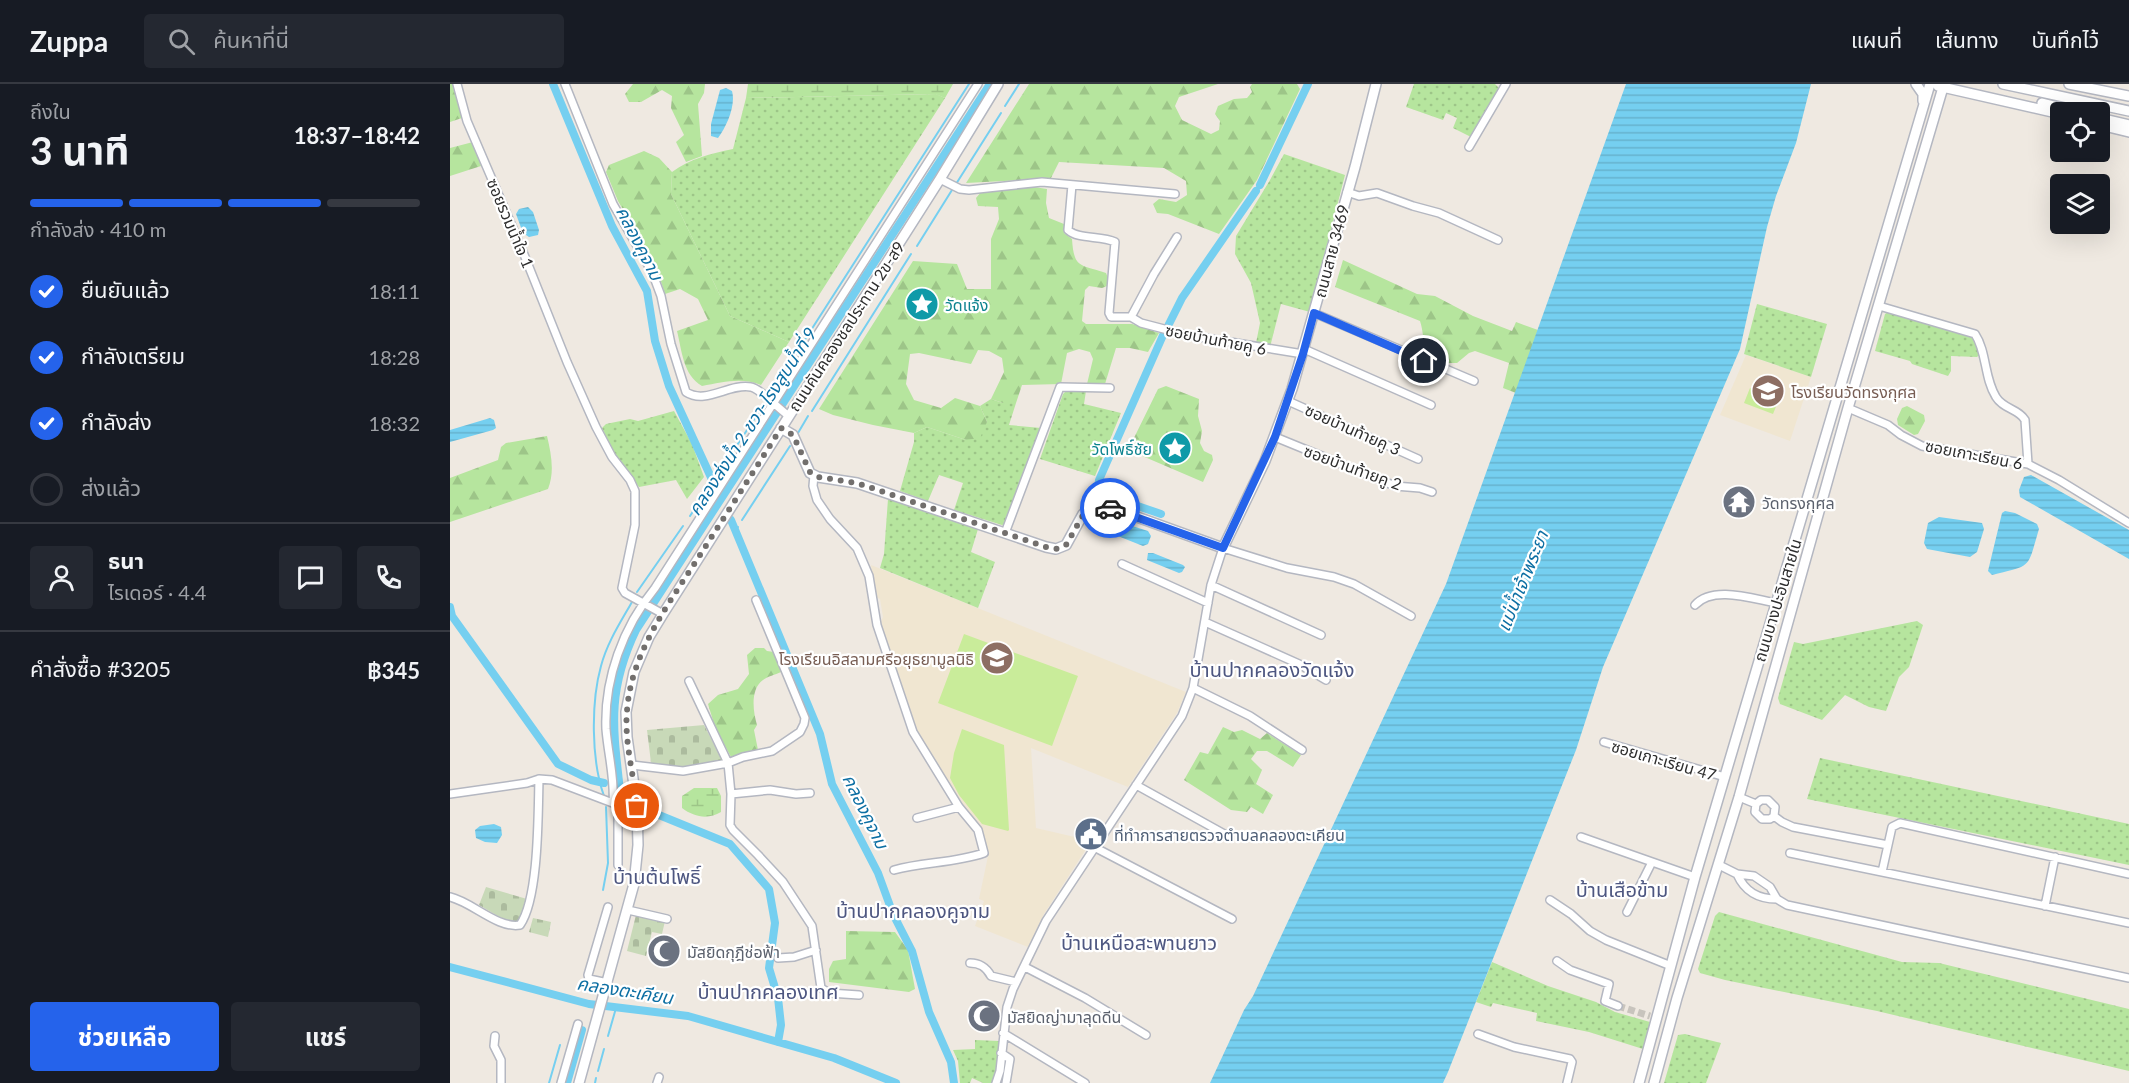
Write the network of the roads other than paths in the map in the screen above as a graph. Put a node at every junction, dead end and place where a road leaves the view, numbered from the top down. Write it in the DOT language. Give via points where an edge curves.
graph roads {
  1 [pos="457,84"];
  2 [pos="565,84"];
  3 [pos="978,84"];
  4 [pos="1376,84"];
  5 [pos="1505,84"];
  6 [pos="1916,84"];
  7 [pos="1928,84"];
  8 [pos="2003,84"];
  9 [pos="2069,84"];
  10 [pos="996,85"];
  11 [pos="1943,86"];
  12 [pos="1961,88"];
  13 [pos="2129,96"];
  14 [pos="1923,106"];
  15 [pos="2050,106"];
  16 [pos="1937,107"];
  17 [pos="2050,111"];
  18 [pos="2129,111"];
  19 [pos="2110,120"];
  20 [pos="2129,125"];
  21 [pos="2110,127"];
  22 [pos="2129,132"];
  23 [pos="1469,147"];
  24 [pos="940,179"];
  25 [pos="1072,185"];
  26 [pos="1347,192"];
  27 [pos="1175,194"];
  28 [pos="1178,237"];
  29 [pos="1498,240"];
  30 [pos="1879,306"];
  31 [pos="1314,313"];
  32 [pos="1131,317"];
  33 [pos="1304,352"];
  34 [pos="1474,381"];
  35 [pos="1110,388"];
  36 [pos="1288,401"];
  37 [pos="774,405"];
  38 [pos="1431,405"];
  39 [pos="1848,408"];
  40 [pos="787,414"];
  41 [pos="781,428"];
  42 [pos="1275,437"];
  43 [pos="1418,459"];
  44 [pos="2028,464"];
  45 [pos="814,475"];
  46 [pos="1432,492"];
  47 [pos="2129,523"];
  48 [pos="1005,533"];
  49 [pos="1223,548"];
  50 [pos="1122,564"];
  51 [pos="1211,585"];
  52 [pos="756,600"];
  53 [pos="644,602"];
  54 [pos="1208,603"];
  55 [pos="1776,603"];
  56 [pos="1695,605"];
  57 [pos="660,612"];
  58 [pos="1411,616"];
  59 [pos="1204,622"];
  60 [pos="1321,635"];
  61 [pos="1326,680"];
  62 [pos="689,681"];
  63 [pos="1193,688"];
  64 [pos="1737,736"];
  65 [pos="1604,742"];
  66 [pos="1754,742"];
  67 [pos="1302,750"];
  68 [pos="728,763"];
  69 [pos="632,765"];
  70 [pos="1725,777"];
  71 [pos="539,779"];
  72 [pos="1136,785"];
  73 [pos="810,793"];
  74 [pos="450,794"];
  75 [pos="731,794"];
  76 [pos="1739,797"];
  77 [pos="615,804"];
  78 [pos="1756,804"];
  79 [pos="637,806"];
  80 [pos="959,807"];
  81 [pos="1774,816"];
  82 [pos="917,818"];
  83 [pos="1227,836"];
  84 [pos="1581,837"];
  85 [pos="1888,845"];
  86 [pos="1094,847"];
  87 [pos="1790,853"];
  88 [pos="2055,857"];
  89 [pos="1652,862"];
  90 [pos="618,865"];
  91 [pos="1719,866"];
  92 [pos="894,870"];
  93 [pos="1882,872"];
  94 [pos="1737,874"];
  95 [pos="2129,874"];
  96 [pos="1695,877"];
  97 [pos="450,897"];
  98 [pos="1777,899"];
  99 [pos="1550,900"];
  100 [pos="2045,906"];
  101 [pos="608,908"];
  102 [pos="628,910"];
  103 [pos="1627,912"];
  104 [pos="667,919"];
  105 [pos="1232,919"];
  106 [pos="2129,923"];
  107 [pos="816,950"];
  108 [pos="777,958"];
  109 [pos="1557,961"];
  110 [pos="970,963"];
  111 [pos="1025,966"];
  112 [pos="1671,966"];
  113 [pos="2129,978"];
  114 [pos="1016,982"];
  115 [pos="607,987"];
  116 [pos="859,995"];
  117 [pos="1618,1006"];
  118 [pos="578,1024"];
  119 [pos="1003,1033"];
  120 [pos="1478,1034"];
  121 [pos="1146,1035"];
  122 [pos="495,1036"];
  123 [pos="1002,1053"];
  124 [pos="501,1083"];
  125 [pos="561,1083"];
  126 [pos="579,1083"];
  127 [pos="996,1083"];
  128 [pos="1006,1083"];
  129 [pos="1085,1083"];
  130 [pos="1567,1083"];
  131 [pos="1640,1083"];
  132 [pos="1654,1083"];
  1 -- 53 [label="street, ซอยรวมน้ำใจ 1" via="467,121 567,362 596,427 635,491 635,525 622,588"];
  2 -- 37 [label="street" via="613,204 652,272 686,392 701,397 752,387"];
  3 -- 37 [label="street"];
  4 -- 26 [label="main road, ถนนสาย 3469"];
  5 -- 23 [label="street"];
  6 -- 14 [label="main road" via="1923,94"];
  7 -- 11 [label="main road, ถนนบางปะอินสายใน"];
  7 -- 14 [label="main road, ถนนบางปะอินสายใน"];
  8 -- 18 [label="main road"];
  9 -- 13 [label="main road"];
  10 -- 24 [label="main road, ถนนคันคลองชลประทาน 2ข-ส9"];
  11 -- 12 [label="main road"];
  11 -- 16 [label="main road, ถนนบางปะอินสายใน"];
  12 -- 15 [label="main road"];
  12 -- 16 [label="main road"];
  12 -- 17 [label="main road"];
  14 -- 55 [label="main road, ถนนบางปะอินสายใน"];
  16 -- 30 [label="main road, ถนนบางปะอินสายใน"];
  19 -- 20 [label="main road"];
  21 -- 22 [label="main road"];
  24 -- 25 [label="street" via="969,190 1042,182"];
  24 -- 40 [label="main road, ถนนคันคลองชลประทาน 2ข-ส9"];
  25 -- 27 [label="street"];
  25 -- 32 [label="street, ซอยบ้านท้ายคู 6" via="1068,230 1115,242 1109,313 1116,318"];
  26 -- 29 [label="street" via="1359,196 1377,193 1439,213"];
  26 -- 31 [label="main road, ถนนสาย 3469"];
  28 -- 32 [label="street"];
  30 -- 39 [label="main road, ถนนบางปะอินสายใน"];
  30 -- 44 [label="street" via="1975,334 1997,398 2025,420"];
  31 -- 33 [label="main road, ถนนสาย 3469"];
  31 -- 34 [label="street"];
  32 -- 33 [label="street, ซอยบ้านท้ายคู 6" via="1188,335"];
  33 -- 36 [label="main road, ถนนสาย 3469"];
  33 -- 38 [label="street, ซอยบ้านท้ายคู 6"];
  35 -- 48 [label="street" via="1060,387"];
  36 -- 42 [label="main road, ถนนสาย 3469"];
  36 -- 43 [label="street, ซอยบ้านท้ายคู 3"];
  37 -- 40 [label="street"];
  37 -- 53 [label="street"];
  39 -- 44 [label="street, ซอยเกาะเรียน 6" via="1888,425 1922,446"];
  39 -- 66 [label="main road, ถนนบางปะอินสายใน"];
  40 -- 41 [label="main road, ถนนคันคลองชลประทาน 2ข-ส9"];
  41 -- 45 [label="main road" via="793,435"];
  41 -- 57 [label="main road, ถนนคันคลองชลประทาน 2ข-ส9"];
  42 -- 46 [label="street, ซอยบ้านท้ายคู 2" via="1395,486"];
  42 -- 49 [label="main road, ถนนสาย 3469"];
  44 -- 47 [label="street, ซอยเกาะเรียน 6"];
  45 -- 48 [label="main road" via="857,483"];
  45 -- 80 [label="street" via="817,501 857,548 869,576 877,625 913,732"];
  48 -- 49 [label="main road" via="1046,547 1062,548 1070,541 1086,510 1100,507"];
  49 -- 51 [label="street"];
  49 -- 58 [label="street" via="1287,568 1334,577"];
  50 -- 54 [label="street"];
  51 -- 54 [label="street"];
  51 -- 60 [label="street"];
  52 -- 68 [label="street" via="804,724 800,732 772,751"];
  53 -- 57 [label="street"];
  53 -- 77 [label="street" via="620,646 607,700 606,729"];
  54 -- 59 [label="street"];
  55 -- 56 [label="street" via="1720,595 1700,599"];
  55 -- 64 [label="main road, ถนนบางปะอินสายใน"];
  57 -- 69 [label="main road, ถนนคันคลองชลประทาน 2ข-ส9" via="630,690 626,712"];
  59 -- 61 [label="street"];
  59 -- 63 [label="street"];
  62 -- 68 [label="street"];
  63 -- 67 [label="street" via="1250,716"];
  63 -- 72 [label="street" via="1182,716"];
  64 -- 66 [label="main road"];
  64 -- 70 [label="main road, ถนนบางปะอินสายใน"];
  65 -- 70 [label="street, ซอยเกาะเรียน 47"];
  66 -- 76 [label="main road, ถนนบางปะอินสายใน"];
  68 -- 69 [label="street" via="683,771"];
  68 -- 75 [label="street"];
  69 -- 79 [label="main road, ถนนคันคลองชลประทาน 2ข-ส9"];
  70 -- 96 [label="main road, ถนนบางปะอินสายใน"];
  71 -- 74 [label="street"];
  71 -- 77 [label="street" via="552,780"];
  71 -- 97 [label="street" via="536,858 527,911 520,926 506,924"];
  72 -- 83 [label="street"];
  72 -- 86 [label="street"];
  73 -- 75 [label="street" via="770,790"];
  75 -- 107 [label="street" via="730,825 792,895 812,926"];
  76 -- 78 [label="street"];
  76 -- 91 [label="main road, ถนนบางปะอินสายใน"];
  77 -- 79 [label="street"];
  77 -- 90 [label="street"];
  78 -- 81 [label="street" via="1755,812 1762,819"];
  78 -- 81 [label="street" via="1768,800 1775,807"];
  79 -- 102 [label="main road, ถนนคันคลองชลประทาน 2ข-ส9" via="637,865"];
  80 -- 82 [label="street"];
  80 -- 92 [label="street" via="978,830 984,853"];
  81 -- 85 [label="street" via="1793,827"];
  84 -- 89 [label="street"];
  85 -- 88 [label="street" via="1892,827 1900,823"];
  85 -- 93 [label="street"];
  86 -- 105 [label="street"];
  86 -- 111 [label="street" via="1046,921"];
  87 -- 93 [label="street"];
  88 -- 95 [label="street"];
  88 -- 100 [label="street"];
  89 -- 96 [label="street"];
  89 -- 103 [label="street"];
  91 -- 94 [label="street"];
  91 -- 132 [label="main road, ถนนบางปะอินสายใน"];
  93 -- 100 [label="street"];
  94 -- 98 [label="street" via="1754,876 1770,887"];
  94 -- 98 [label="street" via="1742,885 1762,899"];
  96 -- 112 [label="main road, ถนนบางปะอินสายใน"];
  98 -- 113 [label="street" via="1787,905"];
  99 -- 112 [label="street" via="1606,940"];
  100 -- 106 [label="street"];
  101 -- 115 [label="street" via="588,975"];
  102 -- 104 [label="street"];
  102 -- 115 [label="main road, ถนนคันคลองชลประทาน 2ข-ส9"];
  107 -- 108 [label="street"];
  107 -- 116 [label="street" via="821,988"];
  109 -- 117 [label="street" via="1609,984 1605,1000"];
  110 -- 114 [label="street" via="978,963 991,975"];
  111 -- 114 [label="street"];
  111 -- 121 [label="street"];
  112 -- 131 [label="main road, ถนนบางปะอินสายใน" via="1654,1017"];
  114 -- 119 [label="street"];
  115 -- 126 [label="main road, ถนนคันคลองชลประทาน 2ข-ส9"];
  118 -- 125 [label="street"];
  119 -- 123 [label="street"];
  119 -- 129 [label="street"];
  120 -- 130 [label="street" via="1570,1059"];
  122 -- 124 [label="street"];
  123 -- 127 [label="street"];
  123 -- 128 [label="street" via="1010,1059"];
}
